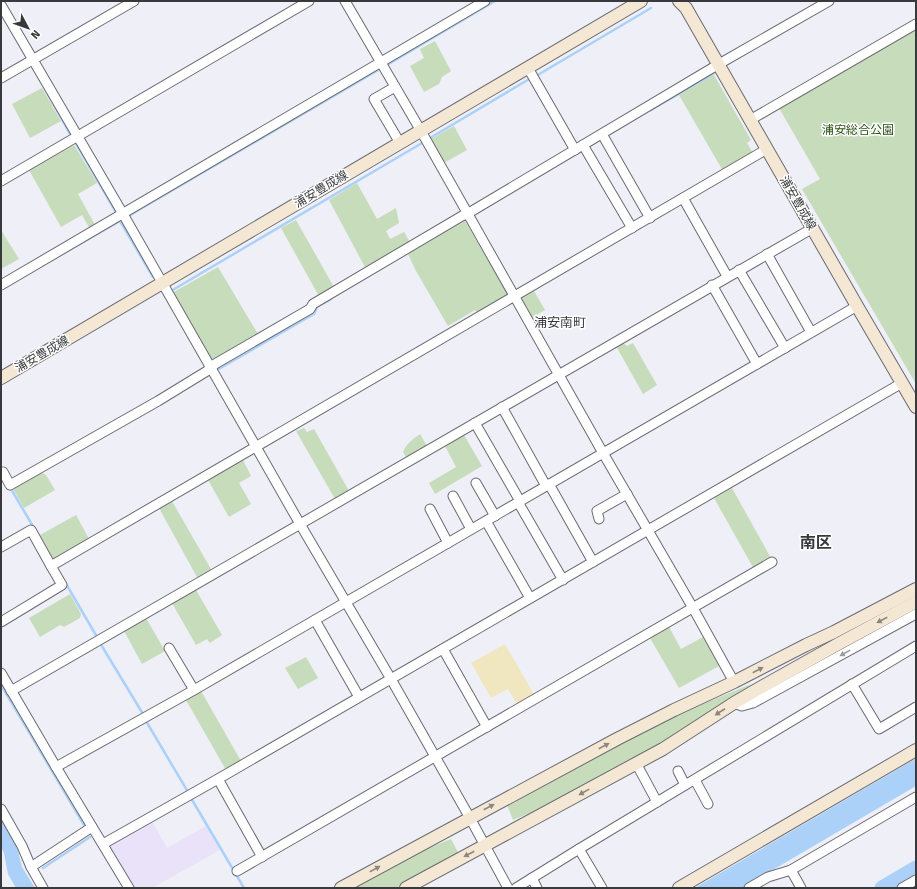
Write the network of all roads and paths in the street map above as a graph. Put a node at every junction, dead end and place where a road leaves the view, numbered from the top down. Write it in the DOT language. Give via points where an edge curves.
graph roads {
  1 [pos="134,1"];
  2 [pos="309,1"];
  3 [pos="345,1"];
  4 [pos="485,1"];
  5 [pos="641,1"];
  6 [pos="679,1"];
  7 [pos="829,1"];
  8 [pos="1,5"];
  9 [pos="916,24"];
  10 [pos="33,60"];
  11 [pos="380,63"];
  12 [pos="719,64"];
  13 [pos="531,74"];
  14 [pos="1,78"];
  15 [pos="395,87"];
  16 [pos="750,120"];
  17 [pos="421,131"];
  18 [pos="602,134"];
  19 [pos="77,137"];
  20 [pos="400,143"];
  21 [pos="583,145"];
  22 [pos="767,149"];
  23 [pos="575,150"];
  24 [pos="1,181"];
  25 [pos="683,198"];
  26 [pos="123,214"];
  27 [pos="467,214"];
  28 [pos="650,218"];
  29 [pos="632,228"];
  30 [pos="812,228"];
  31 [pos="767,254"];
  32 [pos="739,270"];
  33 [pos="727,276"];
  34 [pos="162,283"];
  35 [pos="1,285"];
  36 [pos="712,285"];
  37 [pos="515,297"];
  38 [pos="857,306"];
  39 [pos="811,332"];
  40 [pos="785,348"];
  41 [pos="757,364"];
  42 [pos="210,368"];
  43 [pos="558,374"];
  44 [pos="1,378"];
  45 [pos="902,383"];
  46 [pos="916,407"];
  47 [pos="503,409"];
  48 [pos="476,425"];
  49 [pos="255,447"];
  50 [pos="603,453"];
  51 [pos="1,473"];
  52 [pos="476,483"];
  53 [pos="549,486"];
  54 [pos="627,494"];
  55 [pos="453,496"];
  56 [pos="519,504"];
  57 [pos="430,509"];
  58 [pos="495,516"];
  59 [pos="599,518"];
  60 [pos="487,523"];
  61 [pos="300,524"];
  62 [pos="472,530"];
  63 [pos="648,530"];
  64 [pos="448,543"];
  65 [pos="1,547"];
  66 [pos="593,562"];
  67 [pos="772,562"];
  68 [pos="51,566"];
  69 [pos="563,580"];
  70 [pos="916,589"];
  71 [pos="530,598"];
  72 [pos="346,602"];
  73 [pos="916,602"];
  74 [pos="693,608"];
  75 [pos="916,614"];
  76 [pos="1,622"];
  77 [pos="316,622"];
  78 [pos="916,646"];
  79 [pos="169,648"];
  80 [pos="444,650"];
  81 [pos="1,673"];
  82 [pos="391,679"];
  83 [pos="734,682"];
  84 [pos="852,684"];
  85 [pos="194,690"];
  86 [pos="12,691"];
  87 [pos="359,697"];
  88 [pos="734,703"];
  89 [pos="916,707"];
  90 [pos="487,727"];
  91 [pos="916,750"];
  92 [pos="435,757"];
  93 [pos="636,763"];
  94 [pos="56,768"];
  95 [pos="678,770"];
  96 [pos="218,779"];
  97 [pos="695,780"];
  98 [pos="685,785"];
  99 [pos="916,797"];
  100 [pos="657,802"];
  101 [pos="708,804"];
  102 [pos="1,809"];
  103 [pos="470,818"];
  104 [pos="92,826"];
  105 [pos="103,844"];
  106 [pos="485,845"];
  107 [pos="579,849"];
  108 [pos="262,857"];
  109 [pos="31,867"];
  110 [pos="791,870"];
  111 [pos="237,871"];
  112 [pos="532,878"];
  113 [pos="916,880"];
  114 [pos="43,888"];
  115 [pos="129,888"];
  116 [pos="340,888"];
  117 [pos="406,888"];
  118 [pos="508,888"];
  119 [pos="516,888"];
  120 [pos="537,888"];
  121 [pos="602,888"];
  122 [pos="679,888"];
  123 [pos="749,888"];
  124 [pos="802,888"];
  125 [pos="902,888"];
  1 -- 10 [label="street"];
  2 -- 19 [label="street"];
  3 -- 11 [label="street"];
  4 -- 11 [label="street"];
  5 -- 13 [label="street, 浦安豊成線"];
  6 -- 12 [label="street, 浦安豊成線" via="690,14"];
  7 -- 12 [label="street"];
  8 -- 10 [label="street"];
  9 -- 16 [label="street"];
  10 -- 14 [label="street"];
  10 -- 19 [label="street"];
  11 -- 15 [label="street"];
  11 -- 26 [label="street"];
  12 -- 16 [label="street, 浦安豊成線"];
  12 -- 18 [label="street"];
  13 -- 17 [label="street, 浦安豊成線"];
  13 -- 23 [label="street"];
  15 -- 17 [label="street"];
  15 -- 20 [label="street" via="374,99"];
  16 -- 22 [label="street, 浦安豊成線"];
  17 -- 20 [label="street, 浦安豊成線"];
  17 -- 27 [label="street"];
  18 -- 21 [label="street"];
  18 -- 28 [label="street"];
  19 -- 24 [label="street"];
  19 -- 26 [label="street"];
  20 -- 34 [label="street, 浦安豊成線"];
  21 -- 23 [label="street"];
  21 -- 29 [label="street"];
  22 -- 25 [label="street"];
  22 -- 30 [label="street, 浦安豊成線"];
  23 -- 27 [label="street"];
  25 -- 28 [label="street"];
  25 -- 33 [label="street"];
  26 -- 34 [label="street"];
  26 -- 35 [label="street"];
  27 -- 37 [label="street"];
  27 -- 42 [label="street"];
  28 -- 29 [label="street"];
  29 -- 37 [label="street"];
  30 -- 31 [label="street"];
  30 -- 38 [label="street, 浦安豊成線"];
  31 -- 32 [label="street"];
  31 -- 39 [label="street"];
  32 -- 33 [label="street"];
  32 -- 40 [label="street"];
  33 -- 36 [label="street"];
  34 -- 42 [label="street"];
  34 -- 44 [label="street, 浦安豊成線"];
  36 -- 41 [label="street"];
  36 -- 43 [label="street"];
  37 -- 43 [label="street"];
  37 -- 49 [label="street"];
  38 -- 39 [label="street"];
  38 -- 45 [label="street, 浦安豊成線"];
  39 -- 40 [label="street"];
  40 -- 41 [label="street"];
  41 -- 50 [label="street"];
  42 -- 49 [label="street"];
  42 -- 51 [label="street" via="10,485 3,472"];
  43 -- 47 [label="street"];
  43 -- 50 [label="street"];
  45 -- 46 [label="street, 浦安豊成線"];
  45 -- 63 [label="street"];
  47 -- 48 [label="street"];
  47 -- 53 [label="street"];
  48 -- 56 [label="street"];
  48 -- 61 [label="street"];
  49 -- 61 [label="street"];
  49 -- 68 [label="street"];
  50 -- 53 [label="street"];
  50 -- 54 [label="street"];
  52 -- 58 [label="street"];
  53 -- 56 [label="street"];
  53 -- 66 [label="street"];
  54 -- 59 [label="street" via="597,511"];
  54 -- 63 [label="street"];
  55 -- 62 [label="street"];
  56 -- 58 [label="street"];
  56 -- 69 [label="street"];
  57 -- 64 [label="street"];
  58 -- 60 [label="street"];
  60 -- 62 [label="street"];
  60 -- 71 [label="street"];
  61 -- 72 [label="street"];
  61 -- 86 [label="street"];
  62 -- 64 [label="street"];
  63 -- 66 [label="street"];
  63 -- 74 [label="street"];
  64 -- 72 [label="street"];
  65 -- 68 [label="street" via="31,530"];
  66 -- 69 [label="street"];
  67 -- 74 [label="street"];
  68 -- 76 [label="street" via="62,585"];
  69 -- 71 [label="street"];
  83 -- 70 [label="street, one-way"];
  71 -- 80 [label="street"];
  72 -- 77 [label="street"];
  72 -- 82 [label="street"];
  73 -- 88 [label="street, one-way"];
  74 -- 83 [label="street"];
  74 -- 90 [label="street"];
  75 -- 88 [label="street, one-way" via="753,703 742,706"];
  77 -- 85 [label="street"];
  77 -- 87 [label="street"];
  78 -- 84 [label="street"];
  79 -- 85 [label="street"];
  80 -- 82 [label="street"];
  80 -- 90 [label="street"];
  81 -- 86 [label="street"];
  82 -- 87 [label="street"];
  82 -- 92 [label="street"];
  103 -- 83 [label="street, one-way" via="617,739"];
  84 -- 89 [label="street" via="879,729"];
  84 -- 97 [label="street"];
  85 -- 94 [label="street"];
  86 -- 94 [label="street"];
  87 -- 96 [label="street"];
  88 -- 93 [label="street, one-way" via="663,749"];
  90 -- 92 [label="street"];
  91 -- 122 [label="street"];
  92 -- 103 [label="street"];
  92 -- 108 [label="street"];
  93 -- 100 [label="street"];
  93 -- 106 [label="street, one-way"];
  94 -- 104 [label="street"];
  95 -- 98 [label="street"];
  96 -- 105 [label="street"];
  96 -- 108 [label="street"];
  97 -- 98 [label="street"];
  97 -- 101 [label="street"];
  98 -- 100 [label="street"];
  99 -- 110 [label="street"];
  100 -- 107 [label="street"];
  102 -- 109 [label="street"];
  103 -- 106 [label="street"];
  116 -- 103 [label="street, one-way"];
  104 -- 105 [label="street"];
  104 -- 109 [label="street"];
  105 -- 115 [label="street"];
  106 -- 117 [label="street, one-way"];
  106 -- 118 [label="street"];
  107 -- 112 [label="street"];
  107 -- 121 [label="street"];
  108 -- 111 [label="street"];
  109 -- 114 [label="street"];
  110 -- 123 [label="street" via="768,877"];
  110 -- 124 [label="street"];
  112 -- 119 [label="street"];
  112 -- 120 [label="street"];
  113 -- 125 [label="street"];
}
